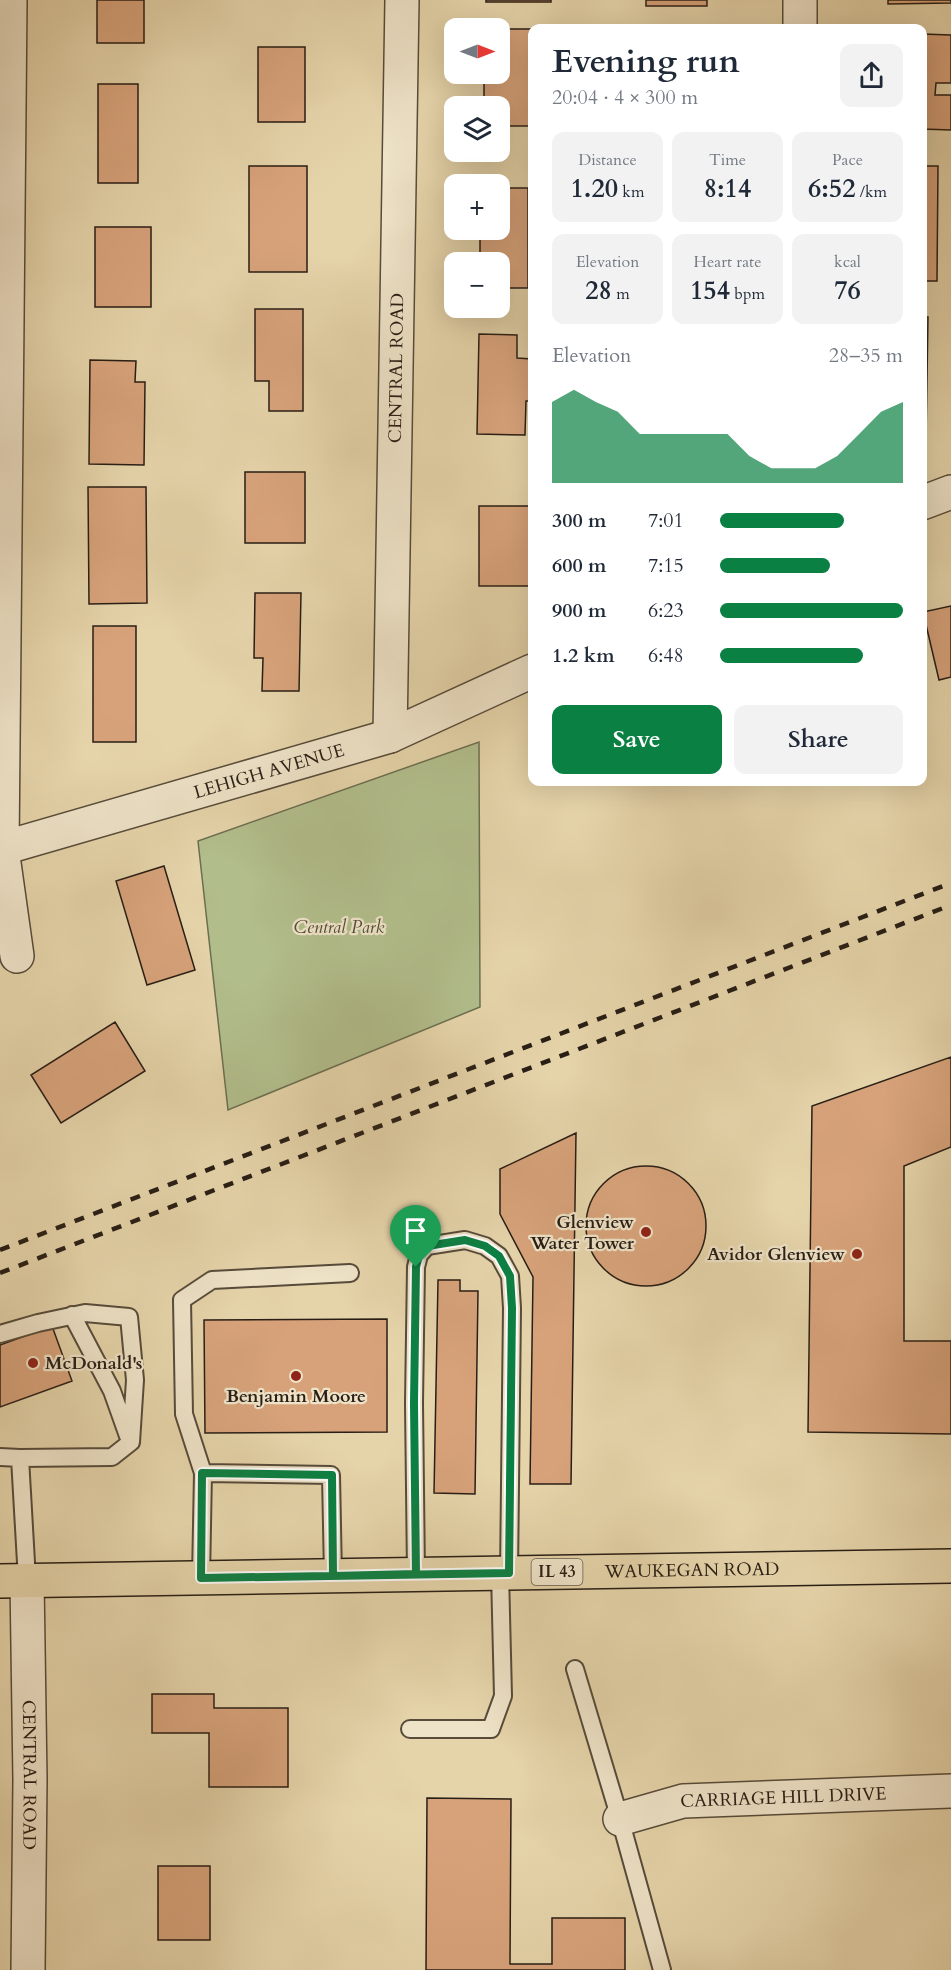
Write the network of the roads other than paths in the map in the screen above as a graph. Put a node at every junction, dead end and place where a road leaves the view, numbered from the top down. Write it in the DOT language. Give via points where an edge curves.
graph roads {
  1 [pos="10,0"];
  2 [pos="402,0"];
  3 [pos="800,0"];
  4 [pos="800,24"];
  5 [pos="951,492"];
  6 [pos="927,501"];
  7 [pos="528,673"];
  8 [pos="390,736"];
  9 [pos="1,849"];
  10 [pos="17,956"];
  11 [pos="350,1273"];
  12 [pos="72,1316"];
  13 [pos="0,1334"];
  14 [pos="131,1442"];
  15 [pos="0,1457"];
  16 [pos="20,1458"];
  17 [pos="202,1473"];
  18 [pos="951,1566"];
  19 [pos="505,1573"];
  20 [pos="416,1574"];
  21 [pos="333,1576"];
  22 [pos="201,1578"];
  23 [pos="13,1580"];
  24 [pos="575,1669"];
  25 [pos="410,1729"];
  26 [pos="951,1791"];
  27 [pos="620,1819"];
  28 [pos="28,1970"];
  29 [pos="662,1970"];
  1 -- 9 [label="street"];
  2 -- 8 [label="street, CENTRAL ROAD"];
  3 -- 4 [label="street"];
  5 -- 6 [label="street"];
  7 -- 8 [label="street, LEHIGH AVENUE"];
  8 -- 9 [label="street, LEHIGH AVENUE"];
  9 -- 10 [label="street"];
  11 -- 17 [label="lane" via="212,1280 182,1300 184,1414"];
  12 -- 13 [label="lane"];
  12 -- 14 [label="lane" via="112,1392"];
  12 -- 14 [label="lane" via="85,1313 129,1317 135,1380"];
  14 -- 16 [label="lane" via="112,1457"];
  15 -- 16 [label="lane"];
  16 -- 23 [label="lane"];
  17 -- 21 [label="lane" via="332,1475"];
  17 -- 22 [label="lane"];
  18 -- 19 [label="main road, WAUKEGAN ROAD / IL 43"];
  19 -- 20 [label="main road, WAUKEGAN ROAD / IL 43"];
  19 -- 20 [label="lane" via="510,1276 499,1256 485,1246 465,1240 427,1246 416,1267"];
  19 -- 25 [label="lane" via="503,1696 491,1729"];
  20 -- 21 [label="main road, WAUKEGAN ROAD / IL 43"];
  21 -- 22 [label="main road, WAUKEGAN ROAD / IL 43"];
  22 -- 23 [label="main road, WAUKEGAN ROAD / IL 43"];
  23 -- 28 [label="street, CENTRAL ROAD" via="30,1780"];
  24 -- 27 [label="lane"];
  26 -- 27 [label="street, CARRIAGE HILL DRIVE" via="683,1801"];
  27 -- 29 [label="lane"];
}
